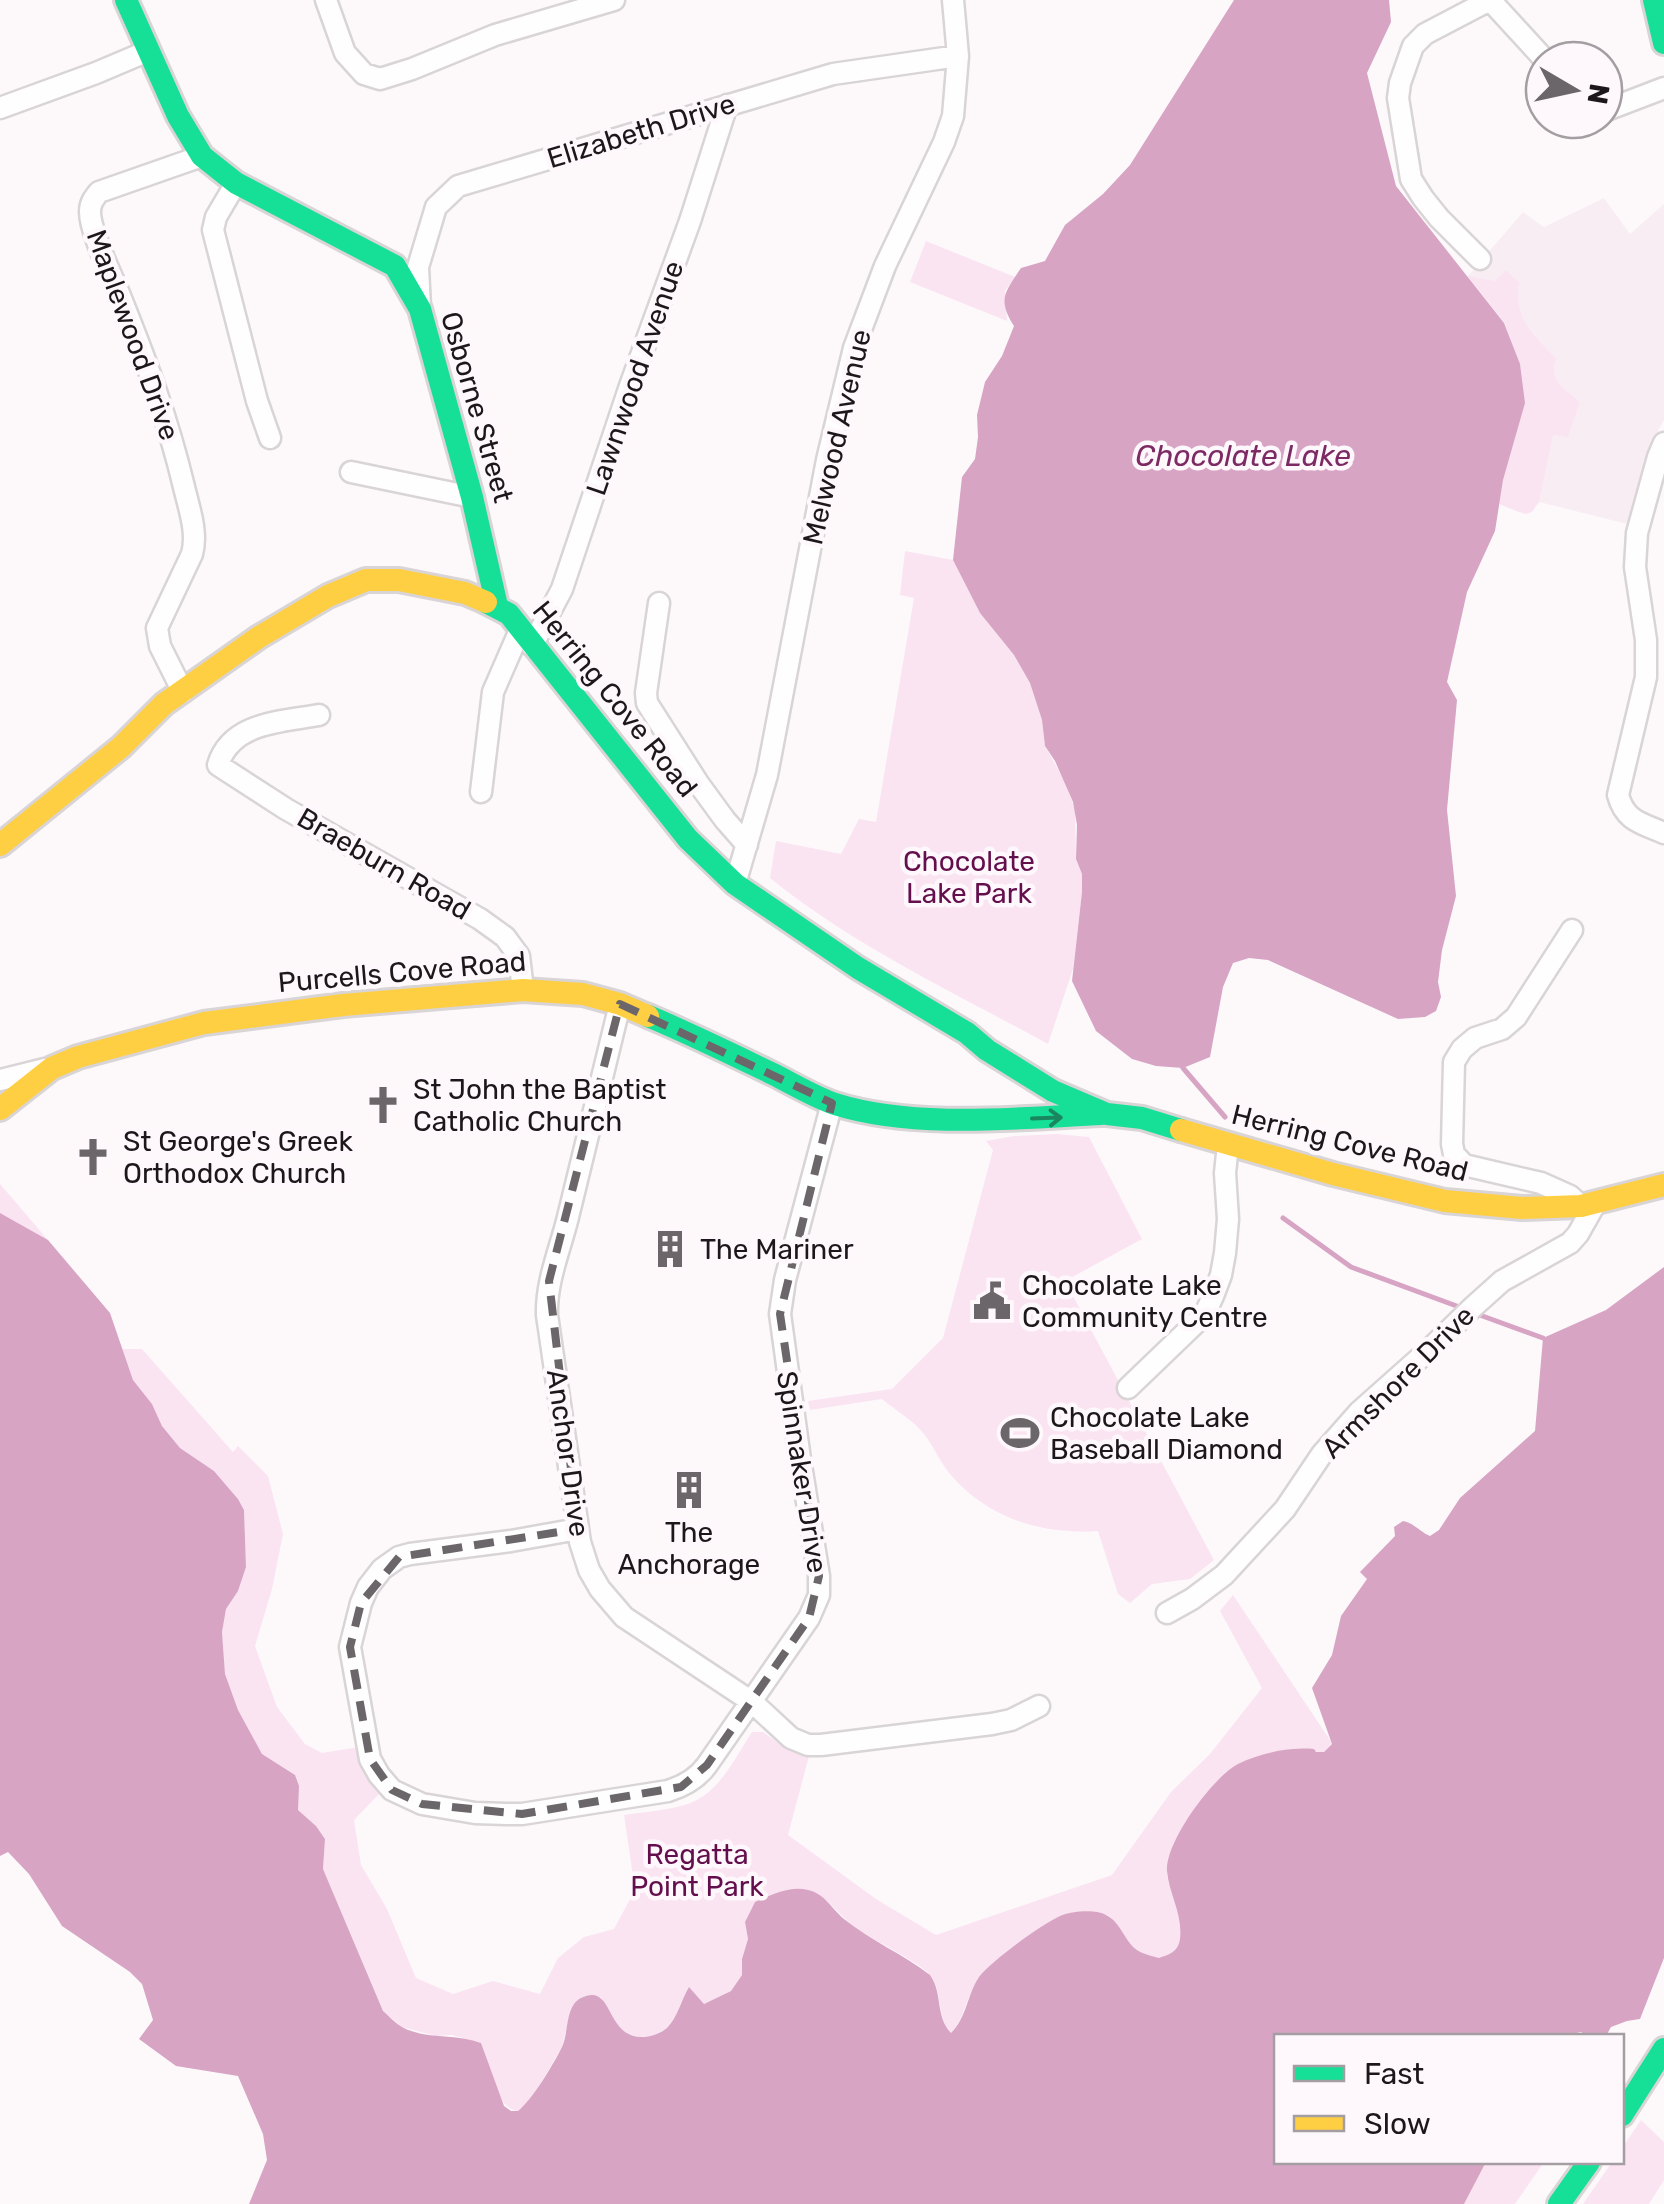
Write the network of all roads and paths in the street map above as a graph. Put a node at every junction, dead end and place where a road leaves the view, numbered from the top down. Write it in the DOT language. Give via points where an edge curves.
graph roads {
  1 [pos="126,0"];
  2 [pos="326,0"];
  3 [pos="614,0"];
  4 [pos="953,0"];
  5 [pos="1490,0"];
  6 [pos="1654,0"];
  7 [pos="1663,32"];
  8 [pos="1527,40"];
  9 [pos="148,51"];
  10 [pos="958,56"];
  11 [pos="1664,88"];
  12 [pos="1624,103"];
  13 [pos="727,105"];
  14 [pos="0,108"];
  15 [pos="202,156"];
  16 [pos="236,184"];
  17 [pos="1480,260"];
  18 [pos="420,309"];
  19 [pos="270,438"];
  20 [pos="1664,443"];
  21 [pos="351,472"];
  22 [pos="472,497"];
  23 [pos="660,603"];
  24 [pos="497,606"];
  25 [pos="526,638"];
  26 [pos="184,692"];
  27 [pos="319,715"];
  28 [pos="481,792"];
  29 [pos="1664,832"];
  30 [pos="0,845"];
  31 [pos="747,845"];
  32 [pos="735,884"];
  33 [pos="1572,930"];
  34 [pos="522,990"];
  35 [pos="620,1004"];
  36 [pos="52,1068"];
  37 [pos="1036,1071"];
  38 [pos="0,1080"];
  39 [pos="832,1102"];
  40 [pos="0,1109"];
  41 [pos="1107,1114"];
  42 [pos="986,1117"];
  43 [pos="1142,1118"];
  44 [pos="1228,1144"];
  45 [pos="1664,1184"];
  46 [pos="1588,1205"];
  47 [pos="1128,1388"];
  48 [pos="578,1529"];
  49 [pos="1166,1613"];
  50 [pos="752,1702"];
  51 [pos="1039,1706"];
  52 [pos="1664,2049"];
  53 [pos="1624,2112"];
  54 [pos="1588,2164"];
  55 [pos="1559,2204"];
  1 -- 9 [label="main road, Osborne Street"];
  2 -- 3 [label="street" via="345,52 364,74 380,80"];
  4 -- 10 [label="street, Melwood Avenue"];
  5 -- 8 [label="street"];
  5 -- 17 [label="street" via="1413,46 1398,98 1412,179"];
  6 -- 7 [label="main road"];
  9 -- 14 [label="street"];
  9 -- 15 [label="main road, Osborne Street"];
  10 -- 13 [label="street, Elizabeth Drive" via="833,74"];
  10 -- 31 [label="street, Melwood Avenue" via="944,142 854,348 768,775"];
  11 -- 12 [label="street"];
  13 -- 18 [label="street, Elizabeth Drive" via="458,186 436,208 418,267"];
  13 -- 25 [label="street, Lawnwood Avenue" via="562,589"];
  15 -- 16 [label="main road, Osborne Street"];
  15 -- 26 [label="street, Maplewood Drive" via="100,192 90,212 168,423 192,522 192,554 157,628"];
  16 -- 18 [label="main road, Osborne Street" via="395,266"];
  16 -- 19 [label="street" via="214,230"];
  18 -- 22 [label="main road, Osborne Street"];
  20 -- 29 [label="street" via="1636,533 1646,676 1618,794 1630,818"];
  21 -- 22 [label="street"];
  22 -- 24 [label="main road, Osborne Street"];
  23 -- 31 [label="street" via="648,703 698,784"];
  24 -- 25 [label="main road, Herring Cove Road"];
  24 -- 26 [label="main road, Herring Cove Road" via="465,592 366,580 275,627"];
  25 -- 28 [label="street, Lawnwood Avenue" via="493,692"];
  25 -- 32 [label="main road, Herring Cove Road" via="688,839"];
  26 -- 30 [label="main road, Herring Cove Road"];
  27 -- 34 [label="street, Braeburn Road" via="244,730 218,765 480,919 519,956"];
  31 -- 32 [label="street, Melwood Avenue"];
  32 -- 37 [label="main road, Herring Cove Road" via="967,1033 996,1037"];
  33 -- 46 [label="street" via="1516,1017 1502,1030 1474,1038 1454,1062 1452,1144 1464,1165 1541,1183"];
  34 -- 35 [label="main road, Purcells Cove Road"];
  34 -- 36 [label="main road, Purcells Cove Road" via="204,1023"];
  35 -- 39 [label="main road, Purcells Cove Road"];
  35 -- 48 [label="street, Anchor Drive" via="547,1298"];
  36 -- 38 [label="street"];
  36 -- 40 [label="main road, Purcells Cove Road"];
  37 -- 41 [label="main road, Herring Cove Road" via="1065,1097"];
  37 -- 42 [label="main road" via="1013,1101"];
  37 -- 43 [label="main road, Herring Cove Road" via="1108,1097"];
  39 -- 42 [label="main road, Purcells Cove Road" via="898,1117"];
  39 -- 50 [label="street, Spinnaker Drive" via="780,1314 819,1595"];
  42 -- 41 [label="main road, Purcells Cove Road, one-way"];
  41 -- 43 [label="main road, Herring Cove Road"];
  43 -- 44 [label="main road, Herring Cove Road"];
  44 -- 46 [label="main road, Herring Cove Road" via="1445,1201"];
  44 -- 47 [label="street" via="1225,1253 1213,1296 1205,1314"];
  45 -- 46 [label="main road, Herring Cove Road"];
  46 -- 49 [label="street, Armshore Drive" via="1570,1243 1502,1281 1467,1313 1359,1412 1224,1575"];
  48 -- 50 [label="street, Anchor Drive" via="589,1570 618,1612"];
  48 -- 50 [label="street, Spinnaker Drive" via="410,1554 373,1579 350,1648 367,1748 386,1784 422,1804 508,1814 668,1791 703,1771"];
  50 -- 51 [label="street, Anchor Drive" via="791,1738 816,1745 992,1724"];
  52 -- 53 [label="main road"];
  54 -- 55 [label="main road"];
}
